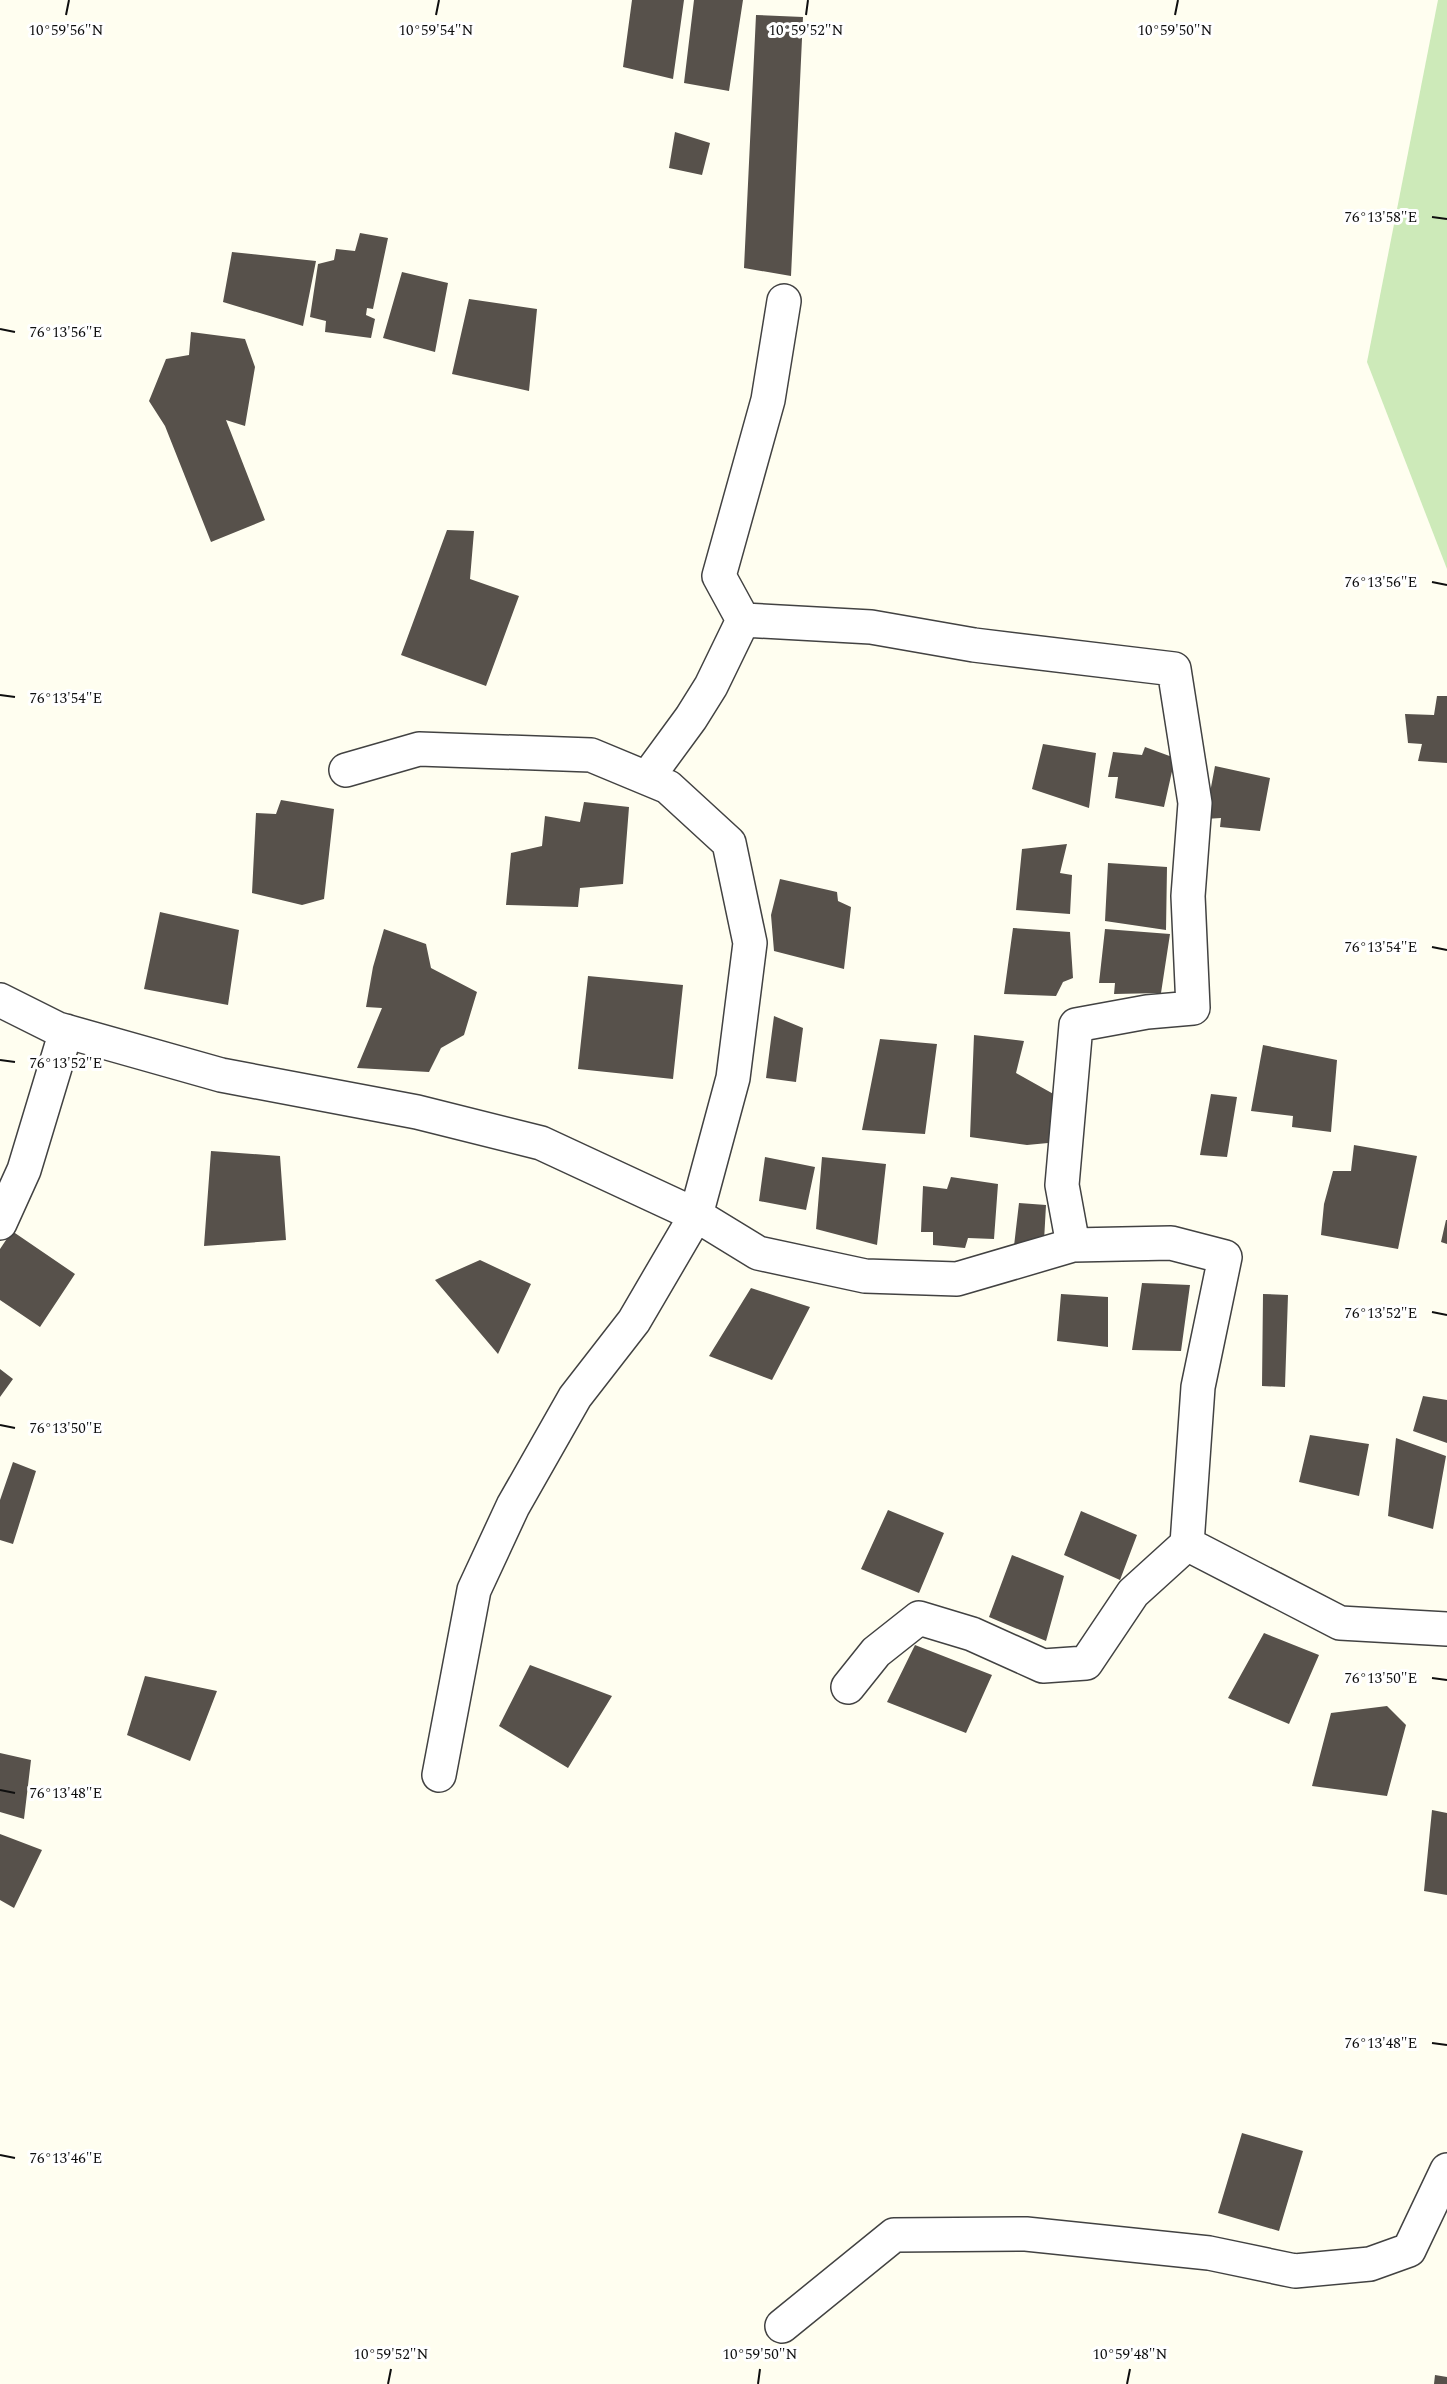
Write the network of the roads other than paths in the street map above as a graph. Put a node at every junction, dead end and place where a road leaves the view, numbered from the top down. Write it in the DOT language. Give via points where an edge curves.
graph roads {
  1 [pos="784,301"];
  2 [pos="743,620"];
  3 [pos="346,771"];
  4 [pos="647,778"];
  5 [pos="0,1000"];
  6 [pos="66,1031"];
  7 [pos="696,1215"];
  8 [pos="0,1223"];
  9 [pos="1073,1245"];
  10 [pos="1187,1544"];
  11 [pos="1447,1629"];
  12 [pos="848,1687"];
  13 [pos="439,1775"];
  14 [pos="1447,2170"];
  15 [pos="782,2326"];
  1 -- 2 [label="street" via="768,400 719,576"];
  2 -- 4 [label="street" via="692,718"];
  2 -- 9 [label="street" via="871,627 974,645 1174,669 1196,803 1188,896 1193,1008 1076,1025 1062,1185"];
  3 -- 4 [label="street" via="419,749 591,755"];
  4 -- 7 [label="street" via="668,787 729,843 750,943 733,1078"];
  5 -- 6 [label="street"];
  6 -- 7 [label="street" via="221,1075 417,1112 542,1143"];
  6 -- 8 [label="street" via="24,1170"];
  7 -- 9 [label="street" via="758,1253 865,1276 957,1279"];
  7 -- 13 [label="street" via="634,1321 575,1397 513,1506 479,1579"];
  9 -- 10 [label="street" via="1171,1243 1225,1257 1198,1387"];
  10 -- 11 [label="street" via="1340,1623"];
  10 -- 12 [label="street" via="1133,1593 1086,1664 1043,1666 972,1634 919,1618 876,1652"];
  14 -- 15 [label="street" via="1409,2250 1370,2264 1295,2271 1209,2253 1026,2234 894,2235"];
}
